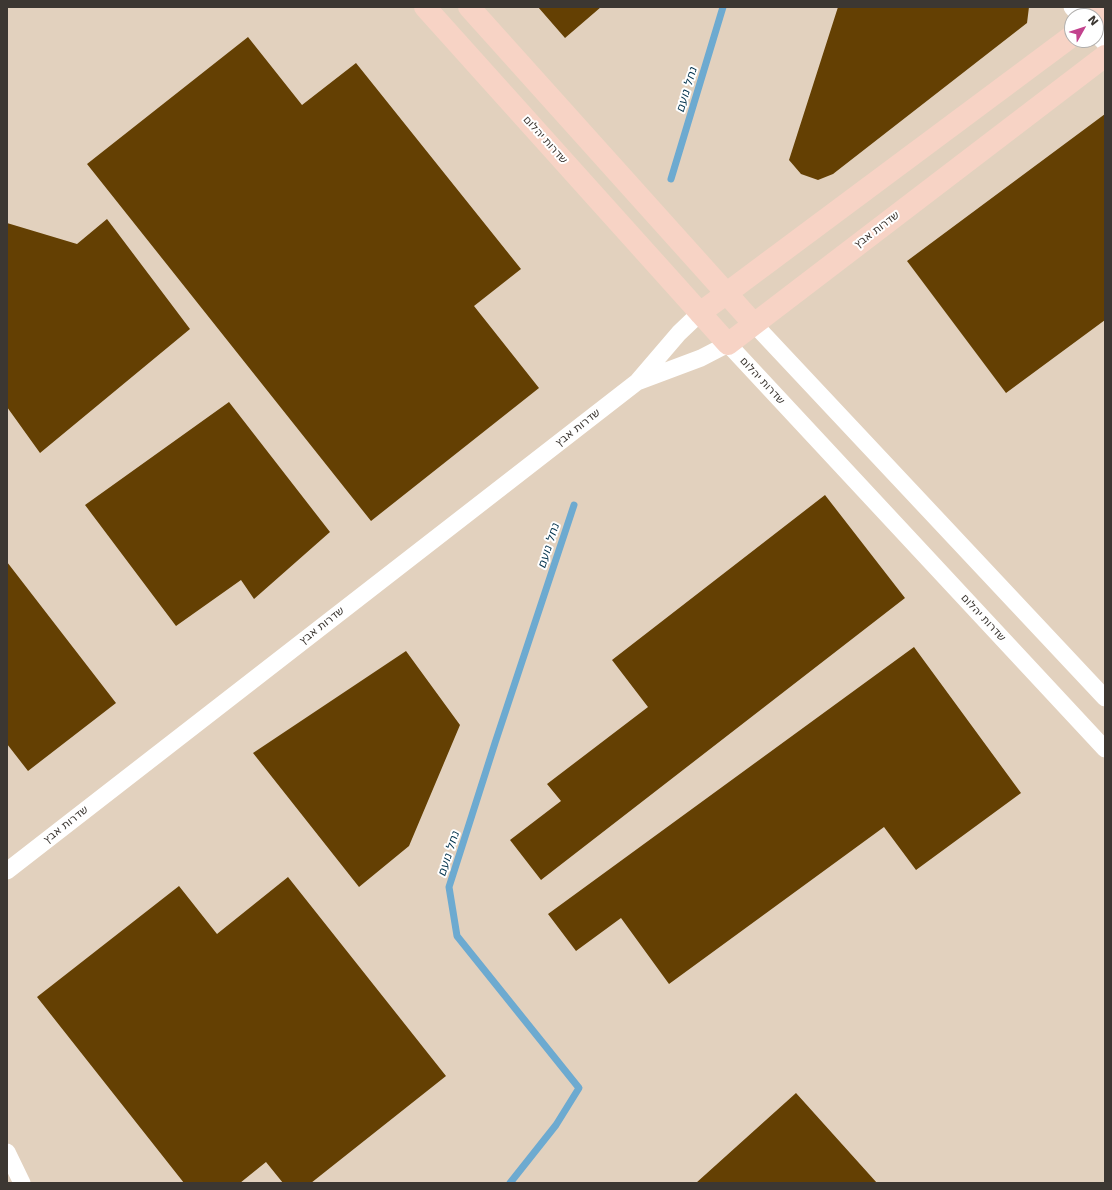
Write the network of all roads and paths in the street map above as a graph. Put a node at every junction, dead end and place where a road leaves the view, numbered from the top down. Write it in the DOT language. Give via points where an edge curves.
graph roads {
  1 [pos="425,7"];
  2 [pos="469,7"];
  3 [pos="1064,42"];
  4 [pos="1105,56"];
  5 [pos="727,292"];
  6 [pos="700,313"];
  7 [pos="754,324"];
  8 [pos="728,344"];
  9 [pos="637,382"];
  10 [pos="1105,698"];
  11 [pos="1105,749"];
  12 [pos="7,871"];
  13 [pos="7,1152"];
  14 [pos="22,1183"];
  1 -- 6 [label="street, שדרות יהלום"];
  2 -- 5 [label="street"];
  3 -- 5 [label="street, שדרות אבץ"];
  4 -- 7 [label="street, שדרות אבץ"];
  5 -- 6 [label="street, שדרות אבץ"];
  5 -- 7 [label="street"];
  6 -- 8 [label="street, שדרות יהלום"];
  6 -- 9 [label="street, שדרות אבץ" via="679,333"];
  7 -- 8 [label="street, שדרות אבץ"];
  7 -- 10 [label="street"];
  8 -- 9 [label="street, שדרות אבץ" via="701,358"];
  8 -- 11 [label="street, שדרות יהלום"];
  9 -- 12 [label="street, שדרות אבץ"];
  13 -- 14 [label="street"];
}
